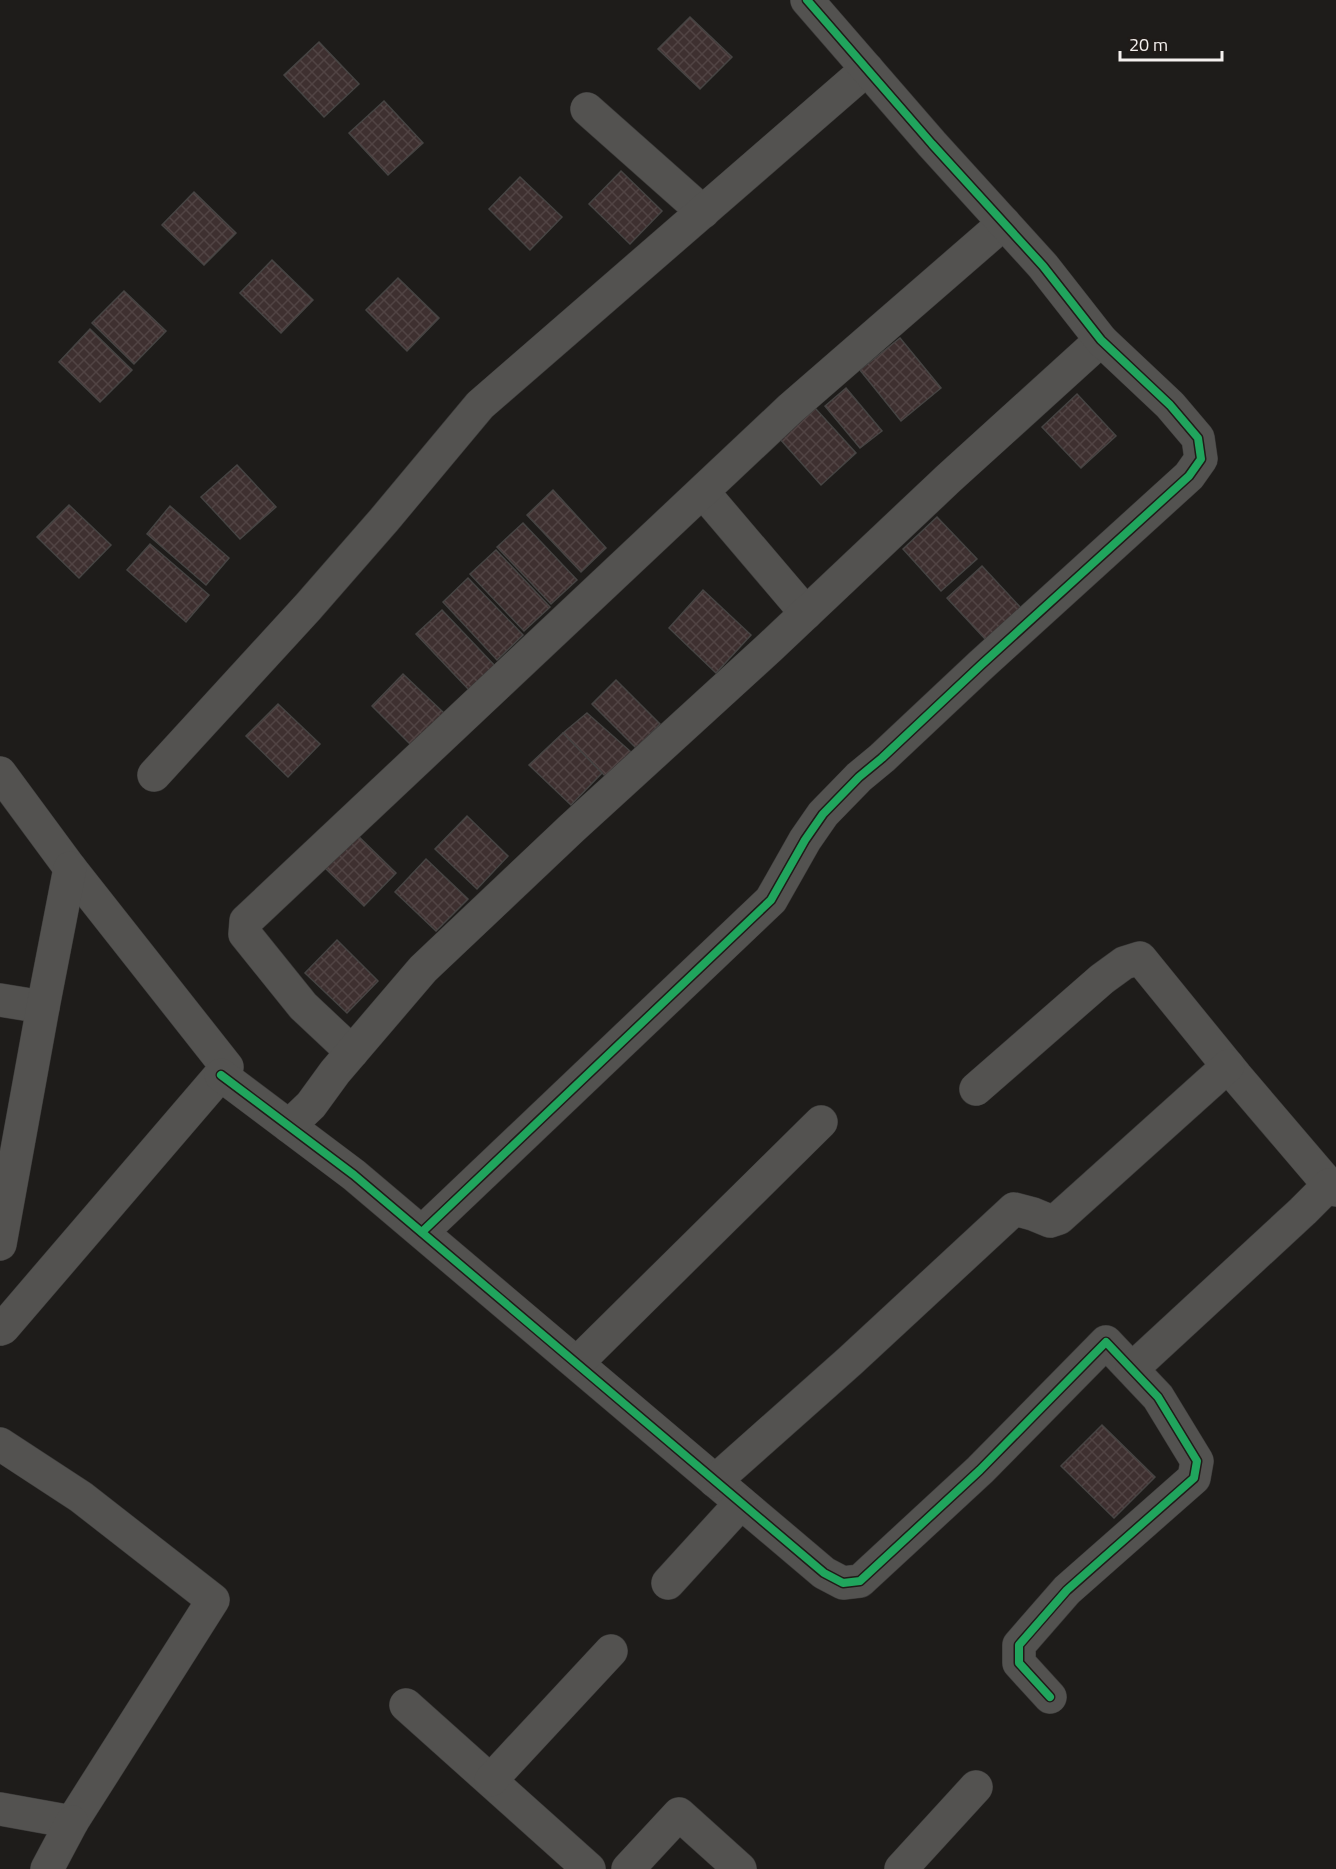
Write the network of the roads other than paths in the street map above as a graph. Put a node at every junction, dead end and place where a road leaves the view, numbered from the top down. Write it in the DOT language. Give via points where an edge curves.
graph roads {
  1 [pos="807,0"];
  2 [pos="867,69"];
  3 [pos="587,109"];
  4 [pos="703,212"];
  5 [pos="1004,223"];
  6 [pos="1101,340"];
  7 [pos="703,492"];
  8 [pos="806,613"];
  9 [pos="0,773"];
  10 [pos="154,775"];
  11 [pos="70,868"];
  12 [pos="0,1000"];
  13 [pos="43,1007"];
  14 [pos="352,1052"];
  15 [pos="1228,1066"];
  16 [pos="220,1075"];
  17 [pos="976,1089"];
  18 [pos="821,1122"];
  19 [pos="288,1126"];
  20 [pos="1333,1188"];
  21 [pos="422,1232"];
  22 [pos="0,1244"];
  23 [pos="0,1329"];
  24 [pos="576,1363"];
  25 [pos="1132,1369"];
  26 [pos="0,1444"];
  27 [pos="715,1481"];
  28 [pos="741,1503"];
  29 [pos="668,1583"];
  30 [pos="611,1651"];
  31 [pos="1050,1697"];
  32 [pos="406,1705"];
  33 [pos="490,1780"];
  34 [pos="976,1787"];
  35 [pos="0,1809"];
  36 [pos="72,1822"];
  37 [pos="47,1869"];
  38 [pos="589,1869"];
  39 [pos="628,1869"];
  40 [pos="740,1869"];
  41 [pos="901,1869"];
  1 -- 2 [label="street"];
  2 -- 4 [label="street"];
  2 -- 5 [label="street"];
  3 -- 4 [label="street"];
  4 -- 10 [label="street" via="480,405 308,607"];
  5 -- 6 [label="street"];
  5 -- 7 [label="street" via="791,408"];
  6 -- 8 [label="street"];
  6 -- 21 [label="street" via="1170,405 1198,438 1201,459 1189,476 859,777 823,814 771,900"];
  7 -- 8 [label="street"];
  7 -- 14 [label="street" via="246,921 245,934 281,979 303,1006"];
  8 -- 14 [label="street" via="423,969"];
  9 -- 11 [label="street"];
  11 -- 13 [label="street"];
  11 -- 16 [label="street" via="227,1067"];
  12 -- 13 [label="street"];
  13 -- 22 [label="street"];
  14 -- 19 [label="street" via="311,1105"];
  15 -- 17 [label="street" via="1140,958 1124,963 1102,979"];
  15 -- 20 [label="street"];
  15 -- 27 [label="street" via="1059,1218 1050,1221 1014,1209"];
  16 -- 19 [label="street"];
  16 -- 23 [label="street"];
  18 -- 24 [label="street"];
  19 -- 21 [label="street"];
  20 -- 25 [label="street"];
  21 -- 24 [label="street"];
  24 -- 27 [label="street"];
  25 -- 28 [label="street" via="1106,1342 980,1470 860,1581 843,1582 824,1573"];
  25 -- 31 [label="street" via="1158,1397 1197,1461 1194,1478 1067,1590 1019,1645 1019,1663"];
  26 -- 36 [label="street" via="81,1497 213,1600"];
  27 -- 28 [label="street"];
  28 -- 29 [label="street"];
  30 -- 33 [label="street"];
  32 -- 33 [label="street"];
  33 -- 38 [label="street"];
  34 -- 41 [label="street"];
  35 -- 36 [label="street"];
  36 -- 37 [label="street"];
  39 -- 40 [label="street" via="679,1814"];
}
